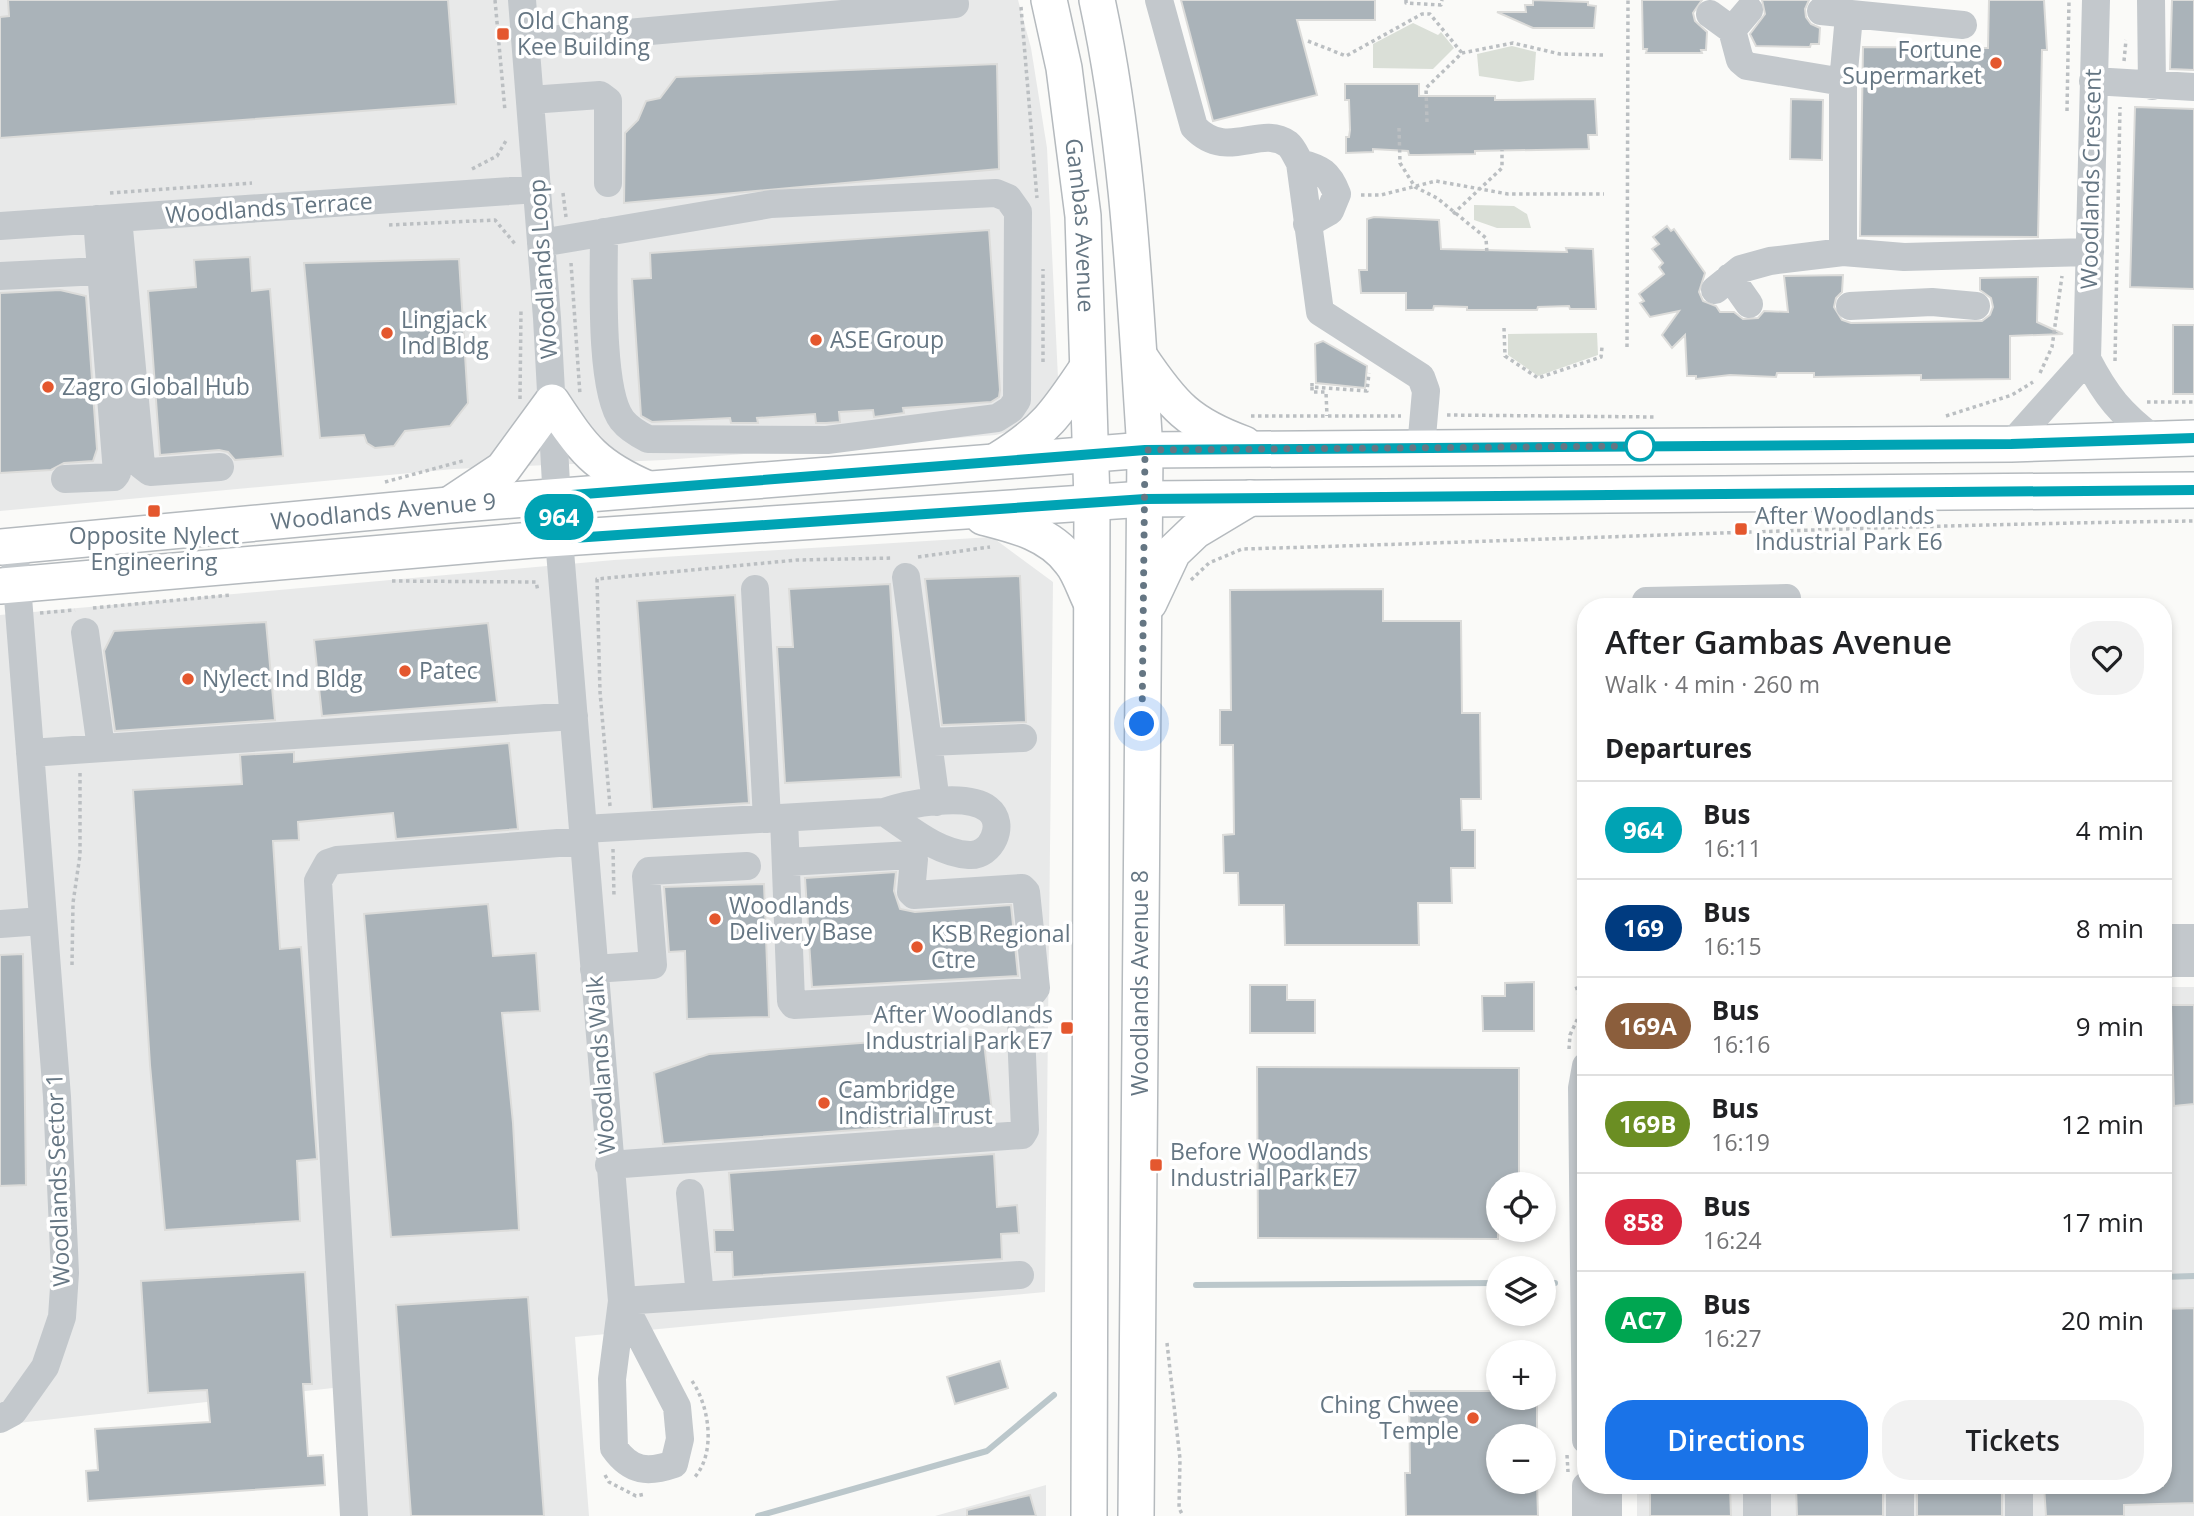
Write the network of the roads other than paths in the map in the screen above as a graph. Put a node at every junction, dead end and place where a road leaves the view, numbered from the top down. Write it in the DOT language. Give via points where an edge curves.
graph roads {
  1 [pos="522,0"];
  2 [pos="1049,0"];
  3 [pos="1097,0"];
  4 [pos="1159,0"];
  5 [pos="2096,0"];
  6 [pos="2151,0"];
  7 [pos="956,4"];
  8 [pos="1821,11"];
  9 [pos="1849,16"];
  10 [pos="1730,18"];
  11 [pos="1963,25"];
  12 [pos="526,42"];
  13 [pos="2093,81"];
  14 [pos="1843,82"];
  15 [pos="2152,86"];
  16 [pos="2194,87"];
  17 [pos="530,100"];
  18 [pos="608,183"];
  19 [pos="538,189"];
  20 [pos="108,210"];
  21 [pos="0,226"];
  22 [pos="604,232"];
  23 [pos="530,249"];
  24 [pos="1949,249"];
  25 [pos="1843,252"];
  26 [pos="2078,252"];
  27 [pos="100,271"];
  28 [pos="0,276"];
  29 [pos="1932,302"];
  30 [pos="1749,304"];
  31 [pos="1850,306"];
  32 [pos="1976,306"];
  33 [pos="1140,357"];
  34 [pos="2087,359"];
  35 [pos="1087,368"];
  36 [pos="536,402"];
  37 [pos="1423,432"];
  38 [pos="2194,438"];
  39 [pos="2154,439"];
  40 [pos="2011,444"];
  41 [pos="1145,450"];
  42 [pos="1260,450"];
  43 [pos="1089,454"];
  44 [pos="996,461"];
  45 [pos="220,467"];
  46 [pos="65,480"];
  47 [pos="651,490"];
  48 [pos="2194,490"];
  49 [pos="559,496"];
  50 [pos="1250,498"];
  51 [pos="1145,499"];
  52 [pos="1092,501"];
  53 [pos="449,505"];
  54 [pos="960,510"];
  55 [pos="559,539"];
  56 [pos="7,547"];
  57 [pos="906,577"];
  58 [pos="755,589"];
  59 [pos="12,596"];
  60 [pos="1091,603"];
  61 [pos="1144,614"];
  62 [pos="85,632"];
  63 [pos="574,716"];
  64 [pos="1023,738"];
  65 [pos="928,742"];
  66 [pos="90,749"];
  67 [pos="30,753"];
  68 [pos="936,802"];
  69 [pos="884,812"];
  70 [pos="775,818"];
  71 [pos="584,835"];
  72 [pos="787,862"];
  73 [pos="747,866"];
  74 [pos="41,921"];
  75 [pos="0,924"];
  76 [pos="2172,938"];
  77 [pos="2194,938"];
  78 [pos="2194,963"];
  79 [pos="2172,964"];
  80 [pos="594,969"];
  81 [pos="1021,1031"];
  82 [pos="609,1165"];
  83 [pos="690,1193"];
  84 [pos="1020,1275"];
  85 [pos="700,1296"];
  86 [pos="622,1301"];
  87 [pos="0,1419"];
  88 [pos="1586,1494"];
  89 [pos="1608,1494"];
  90 [pos="1756,1494"];
  91 [pos="1900,1494"];
  92 [pos="2019,1494"];
  93 [pos="1140,1507"];
  94 [pos="354,1516"];
  95 [pos="1088,1516"];
  96 [pos="1586,1516"];
  97 [pos="1608,1516"];
  98 [pos="1757,1516"];
  99 [pos="1900,1516"];
  100 [pos="2019,1516"];
  1 -- 12 [label="street, Woodlands Loop"];
  2 -- 35 [label="main road, Gambas Avenue" via="1064,68 1083,216"];
  3 -- 33 [label="main road, Gambas Avenue" via="1123,162"];
  4 -- 37 [label="street" via="1194,91 1194,127 1205,139 1217,143 1274,139 1290,145 1300,163 1319,167 1331,177 1337,194 1330,211 1307,223 1320,312 1421,377 1426,391"];
  5 -- 13 [label="street, Woodlands Crescent"];
  6 -- 15 [label="street"];
  7 -- 12 [label="street"];
  8 -- 9 [label="street"];
  9 -- 11 [label="street"];
  9 -- 14 [label="street"];
  10 -- 14 [label="street" via="1740,60 1747,66"];
  12 -- 17 [label="street, Woodlands Loop"];
  13 -- 15 [label="street"];
  13 -- 26 [label="street, Woodlands Crescent"];
  14 -- 25 [label="street"];
  15 -- 16 [label="street"];
  17 -- 18 [label="street" via="605,98"];
  17 -- 19 [label="street, Woodlands Loop"];
  19 -- 20 [label="street, Woodlands Terrace"];
  19 -- 23 [label="street, Woodlands Loop"];
  20 -- 21 [label="street, Woodlands Terrace"];
  20 -- 27 [label="street"];
  20 -- 45 [label="street" via="141,465 150,472"];
  22 -- 22 [label="street" via="771,204 996,193 1008,198 1018,212 1017,400 998,418 827,440 648,439 620,418 606,367"];
  22 -- 23 [label="street"];
  23 -- 36 [label="street, Woodlands Loop"];
  24 -- 25 [label="street"];
  24 -- 26 [label="street"];
  24 -- 29 [label="street"];
  25 -- 30 [label="street" via="1741,269 1723,284"];
  26 -- 34 [label="street, Woodlands Crescent"];
  27 -- 28 [label="street"];
  27 -- 46 [label="street" via="117,473 114,477"];
  29 -- 31 [label="street"];
  29 -- 32 [label="street"];
  33 -- 41 [label="main road, Gambas Avenue"];
  33 -- 42 [label="main road" via="1166,396 1189,417 1208,431"];
  34 -- 39 [label="street, Woodlands Crescent" via="2105,394 2124,417"];
  34 -- 40 [label="street"];
  35 -- 43 [label="main road, Gambas Avenue"];
  35 -- 44 [label="main road" via="1034,438"];
  36 -- 47 [label="main road" via="596,462"];
  36 -- 49 [label="street, Woodlands Loop"];
  36 -- 53 [label="main road" via="503,469"];
  37 -- 40 [label="main road, Woodlands Avenue 9"];
  37 -- 42 [label="main road, Woodlands Avenue 9"];
  38 -- 39 [label="main road, Woodlands Avenue 9"];
  39 -- 40 [label="main road, Woodlands Avenue 9"];
  41 -- 42 [label="main road, Woodlands Avenue 9"];
  41 -- 43 [label="main road, Woodlands Avenue 9"];
  41 -- 51 [label="main road, Woodlands Avenue 8"];
  43 -- 44 [label="main road, Woodlands Avenue 9"];
  43 -- 52 [label="main road"];
  44 -- 47 [label="main road, Woodlands Avenue 9"];
  47 -- 49 [label="main road, Woodlands Avenue 9"];
  48 -- 50 [label="main road, Woodlands Avenue 9"];
  49 -- 53 [label="main road, Woodlands Avenue 9"];
  49 -- 55 [label="street, Woodlands Loop"];
  50 -- 51 [label="main road, Woodlands Avenue 9"];
  50 -- 61 [label="main road" via="1195,531 1173,552"];
  51 -- 52 [label="main road, Woodlands Avenue 9"];
  51 -- 61 [label="main road, Woodlands Avenue 8"];
  52 -- 54 [label="main road, Woodlands Avenue 9"];
  52 -- 60 [label="main road"];
  53 -- 56 [label="main road, Woodlands Avenue 9"];
  54 -- 55 [label="main road, Woodlands Avenue 9"];
  54 -- 60 [label="main road" via="1023,528 1048,541 1071,561"];
  55 -- 59 [label="main road, Woodlands Avenue 9"];
  55 -- 63 [label="street, Woodlands Walk"];
  56 -- 59 [label="street, Woodlands Sector 1"];
  57 -- 65 [label="street"];
  58 -- 70 [label="street"];
  59 -- 67 [label="street, Woodlands Sector 1"];
  60 -- 95 [label="main road"];
  61 -- 93 [label="main road, Woodlands Avenue 8"];
  62 -- 66 [label="street"];
  63 -- 66 [label="street"];
  63 -- 71 [label="street, Woodlands Walk"];
  64 -- 65 [label="street"];
  65 -- 68 [label="street"];
  66 -- 67 [label="street"];
  67 -- 74 [label="street, Woodlands Sector 1"];
  68 -- 69 [label="street" via="909,803"];
  68 -- 69 [label="street" via="970,801 988,809 997,827 985,852 973,856 934,845"];
  69 -- 70 [label="street"];
  70 -- 71 [label="street"];
  70 -- 72 [label="street"];
  71 -- 80 [label="street, Woodlands Walk"];
  71 -- 94 [label="street" via="337,860 328,863 318,881"];
  72 -- 72 [label="street" via="791,1001 798,1007 1033,992 1036,988 1022,888 914,895 911,855"];
  73 -- 80 [label="street" via="649,871 653,965"];
  74 -- 75 [label="street"];
  74 -- 87 [label="street, Woodlands Sector 1" via="57,1109 65,1273 62,1317 45,1367 13,1412"];
  76 -- 77 [label="street"];
  78 -- 79 [label="street"];
  80 -- 82 [label="street, Woodlands Walk"];
  81 -- 82 [label="street" via="1022,1135"];
  82 -- 86 [label="street, Woodlands Walk"];
  83 -- 85 [label="street"];
  84 -- 85 [label="street"];
  85 -- 86 [label="street"];
  86 -- 86 [label="street, Woodlands Walk" via="677,1406 680,1439 674,1464 653,1471 632,1468 614,1448 612,1379"];
  88 -- 96 [label="street"];
  89 -- 97 [label="street"];
  90 -- 98 [label="street"];
  91 -- 99 [label="street"];
  92 -- 100 [label="street"];
}
